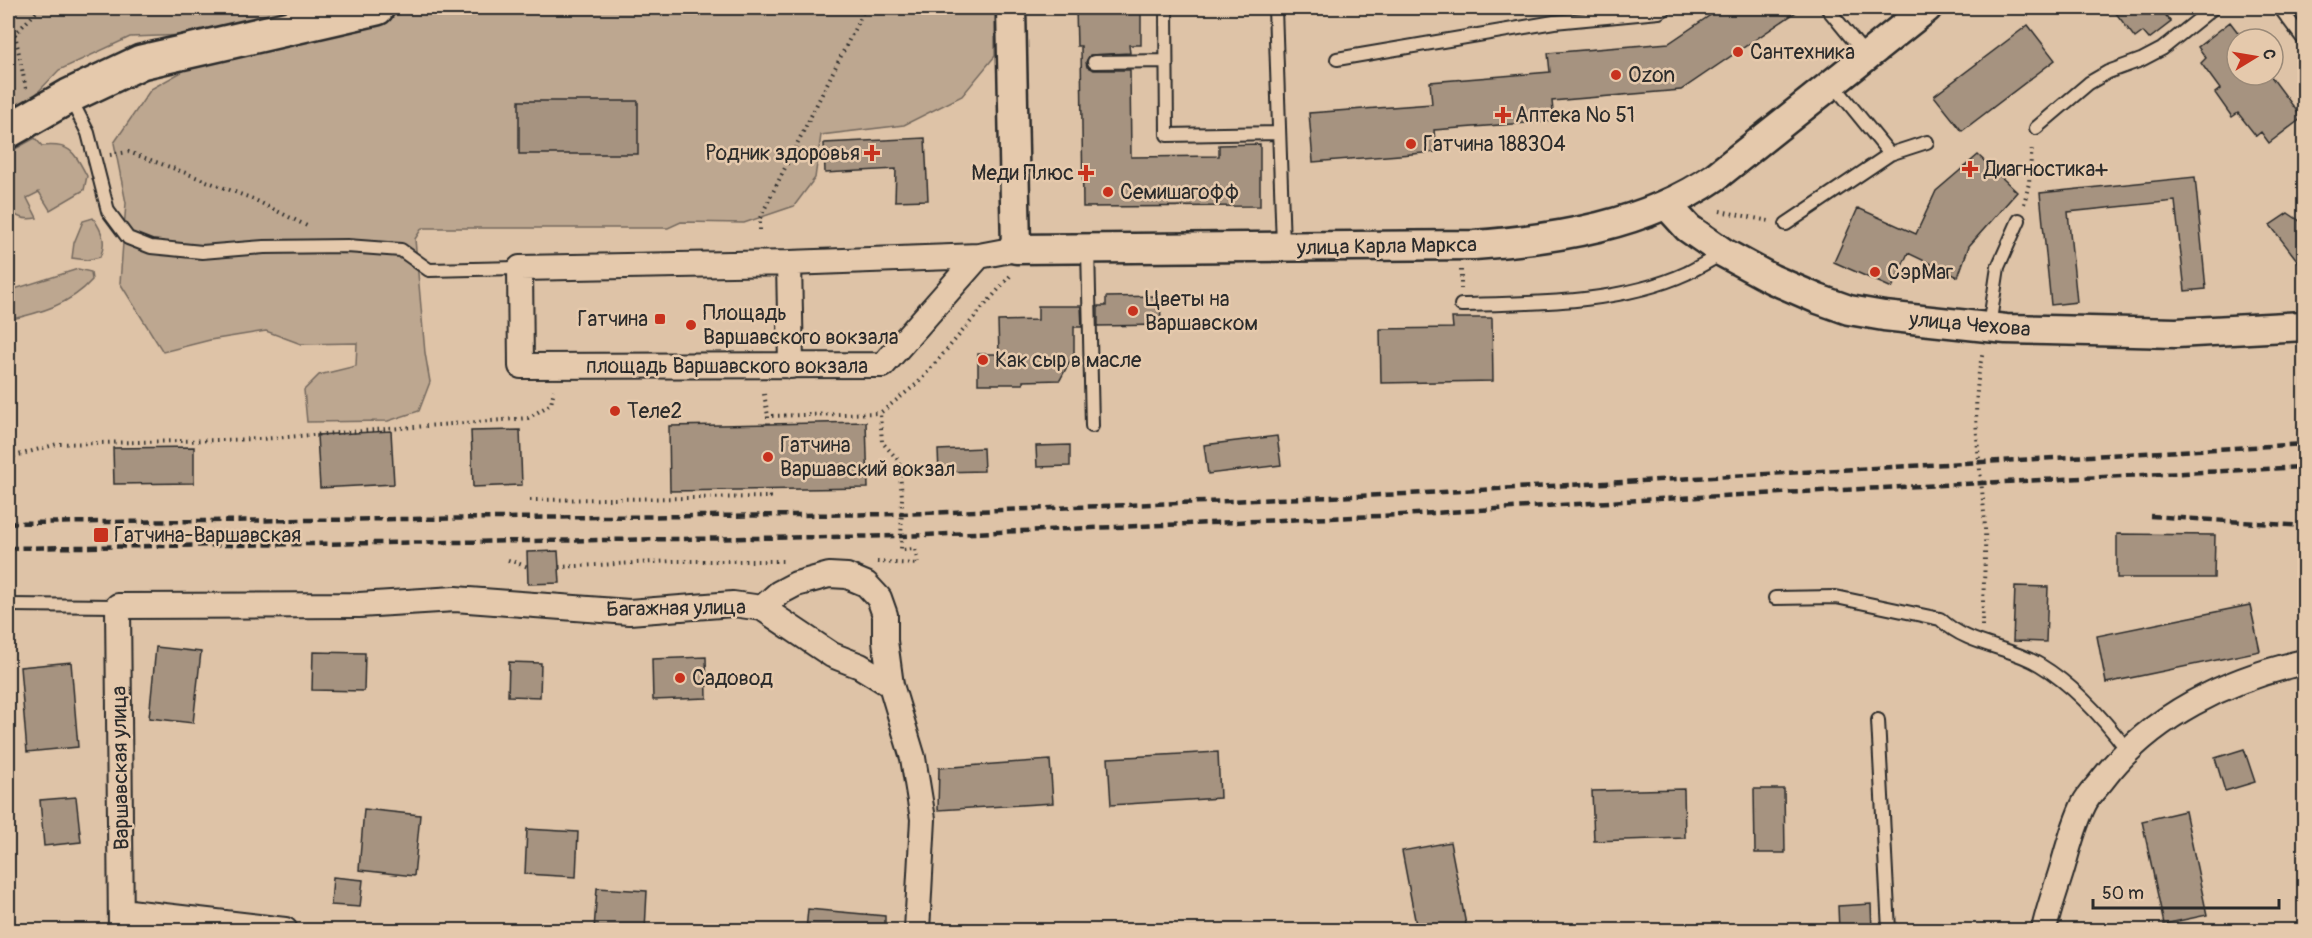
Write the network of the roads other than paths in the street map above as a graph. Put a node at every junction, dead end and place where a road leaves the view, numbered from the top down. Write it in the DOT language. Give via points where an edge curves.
graph roads {
  1 [pos="377,8"];
  2 [pos="1011,8"];
  3 [pos="1166,8"];
  4 [pos="1275,8"];
  5 [pos="1586,8"];
  6 [pos="1827,8"];
  7 [pos="1927,8"];
  8 [pos="2213,8"];
  9 [pos="2280,8"];
  10 [pos="1660,9"];
  11 [pos="1568,21"];
  12 [pos="2304,40"];
  13 [pos="1867,57"];
  14 [pos="1337,58"];
  15 [pos="1166,61"];
  16 [pos="1094,62"];
  17 [pos="1833,84"];
  18 [pos="69,96"];
  19 [pos="20,124"];
  20 [pos="2036,128"];
  21 [pos="1279,133"];
  22 [pos="1927,142"];
  23 [pos="1890,154"];
  24 [pos="1667,205"];
  25 [pos="2019,220"];
  26 [pos="1786,224"];
  27 [pos="1088,248"];
  28 [pos="1283,248"];
  29 [pos="1724,253"];
  30 [pos="979,256"];
  31 [pos="1017,261"];
  32 [pos="789,263"];
  33 [pos="520,268"];
  34 [pos="1461,305"];
  35 [pos="2304,326"];
  36 [pos="1989,327"];
  37 [pos="791,366"];
  38 [pos="1092,426"];
  39 [pos="1775,598"];
  40 [pos="8,605"];
  41 [pos="118,606"];
  42 [pos="762,608"];
  43 [pos="885,641"];
  44 [pos="2304,662"];
  45 [pos="860,666"];
  46 [pos="891,685"];
  47 [pos="1878,720"];
  48 [pos="2128,751"];
  49 [pos="121,921"];
  50 [pos="285,930"];
  51 [pos="917,930"];
  52 [pos="1889,930"];
  53 [pos="2044,930"];
  1 -- 18 [label="main road" via="141,62"];
  2 -- 31 [label="street"];
  3 -- 15 [label="lane"];
  4 -- 21 [label="lane"];
  5 -- 11 [label="lane"];
  6 -- 13 [label="lane"];
  7 -- 13 [label="street, улица Карла Маркса"];
  8 -- 20 [label="lane" via="2162,49 2089,83"];
  9 -- 12 [label="lane"];
  10 -- 11 [label="lane"];
  11 -- 14 [label="lane"];
  13 -- 17 [label="street, улица Карла Маркса"];
  15 -- 16 [label="lane"];
  15 -- 21 [label="lane" via="1167,135"];
  17 -- 23 [label="lane"];
  17 -- 24 [label="street, улица Карла Маркса" via="1715,177"];
  18 -- 19 [label="main road"];
  18 -- 33 [label="lane" via="88,133 108,211 128,238 151,247 202,252 347,246 401,250 429,270"];
  21 -- 28 [label="lane"];
  22 -- 23 [label="lane"];
  23 -- 26 [label="lane"];
  24 -- 28 [label="street, улица Карла Маркса" via="1590,228 1511,242"];
  24 -- 29 [label="street, улица Чехова" via="1688,228"];
  25 -- 36 [label="lane" via="1998,267"];
  27 -- 28 [label="street, улица Карла Маркса"];
  27 -- 31 [label="street, улица Карла Маркса"];
  27 -- 38 [label="lane"];
  29 -- 34 [label="lane" via="1686,273 1624,292 1546,302"];
  29 -- 36 [label="street, улица Чехова" via="1818,300 1849,310"];
  30 -- 31 [label="street"];
  30 -- 32 [label="street"];
  30 -- 37 [label="street, площадь Варшавского вокзала" via="883,365"];
  32 -- 33 [label="street"];
  32 -- 37 [label="street"];
  33 -- 37 [label="street, площадь Варшавского вокзала" via="521,366"];
  35 -- 36 [label="street, улица Чехова" via="2176,333"];
  39 -- 48 [label="lane" via="1836,597 1940,619 1953,631 2040,665 2102,717"];
  40 -- 41 [label="lane"];
  41 -- 42 [label="street, Багажная улица" via="359,606 455,599 629,612 733,604"];
  41 -- 49 [label="street, Варшавская улица"];
  42 -- 43 [label="street, Багажная улица" via="778,593 796,584 829,575 847,576 866,584 879,598 885,615"];
  42 -- 45 [label="street" via="832,655"];
  43 -- 45 [label="street" via="872,659"];
  43 -- 46 [label="street, Багажная улица"];
  44 -- 48 [label="street" via="2271,669 2226,686 2185,707"];
  45 -- 46 [label="street"];
  46 -- 51 [label="street, Багажная улица" via="913,758 923,819"];
  47 -- 52 [label="lane"];
  48 -- 53 [label="street" via="2084,803"];
  49 -- 50 [label="street"];
}
